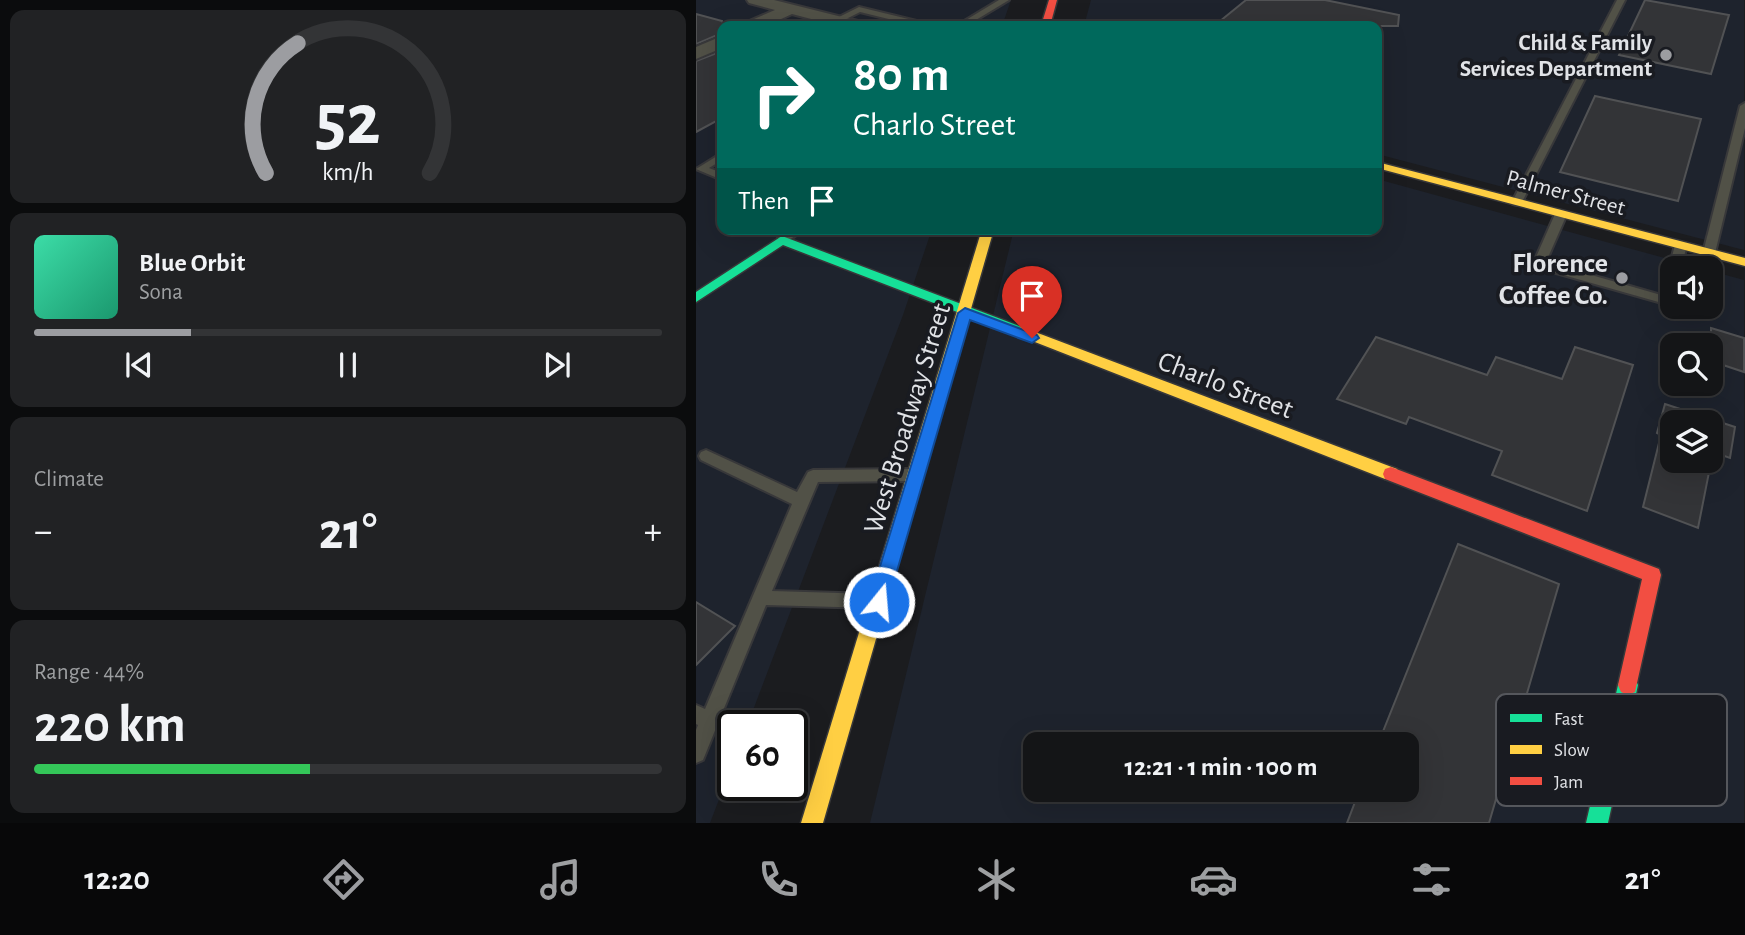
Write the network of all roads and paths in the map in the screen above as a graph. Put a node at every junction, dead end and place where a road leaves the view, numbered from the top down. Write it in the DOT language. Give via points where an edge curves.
graph roads {
  1 [pos="755,0"];
  2 [pos="1005,0"];
  3 [pos="1054,0"];
  4 [pos="1621,0"];
  5 [pos="790,9"];
  6 [pos="764,21"];
  7 [pos="835,21"];
  8 [pos="906,21"];
  9 [pos="969,21"];
  10 [pos="1047,21"];
  11 [pos="717,44"];
  12 [pos="696,54"];
  13 [pos="1744,106"];
  14 [pos="1740,145"];
  15 [pos="717,159"];
  16 [pos="1382,166"];
  17 [pos="717,175"];
  18 [pos="1517,202"];
  19 [pos="1561,214"];
  20 [pos="790,235"];
  21 [pos="986,235"];
  22 [pos="782,240"];
  23 [pos="1681,245"];
  24 [pos="1709,253"];
  25 [pos="1678,256"];
  26 [pos="1744,262"];
  27 [pos="696,298"];
  28 [pos="1660,298"];
  29 [pos="965,313"];
  30 [pos="706,456"];
  31 [pos="916,475"];
  32 [pos="802,501"];
  33 [pos="762,598"];
  34 [pos="879,602"];
  35 [pos="1626,694"];
  36 [pos="703,718"];
  37 [pos="696,753"];
  38 [pos="812,823"];
  1 -- 5 [label="street"];
  2 -- 9 [label="lane"];
  3 -- 10 [label="street"];
  4 -- 18 [label="lane"];
  5 -- 6 [label="street"];
  5 -- 7 [label="street"];
  7 -- 8 [label="lane" via="859,9"];
  11 -- 12 [label="street"];
  13 -- 14 [label="lane"];
  14 -- 24 [label="lane"];
  15 -- 17 [label="lane" via="701,169"];
  16 -- 18 [label="street, Palmer Street"];
  18 -- 19 [label="street, Palmer Street"];
  19 -- 23 [label="street, Palmer Street"];
  19 -- 28 [label="lane" via="1540,264"];
  20 -- 22 [label="lane"];
  21 -- 29 [label="street, West Broadway Street"];
  22 -- 27 [label="street"];
  22 -- 29 [label="street, Charlo Street"];
  23 -- 24 [label="street, Palmer Street"];
  23 -- 25 [label="lane"];
  24 -- 26 [label="street, Palmer Street"];
  29 -- 31 [label="street, West Broadway Street"];
  29 -- 35 [label="street, Charlo Street" via="1652,575"];
  30 -- 32 [label="lane"];
  31 -- 32 [label="lane" via="813,475"];
  31 -- 34 [label="street, West Broadway Street"];
  32 -- 33 [label="lane"];
  33 -- 34 [label="lane"];
  33 -- 36 [label="lane"];
  34 -- 38 [label="street, West Broadway Street"];
  36 -- 37 [label="lane"];
}
